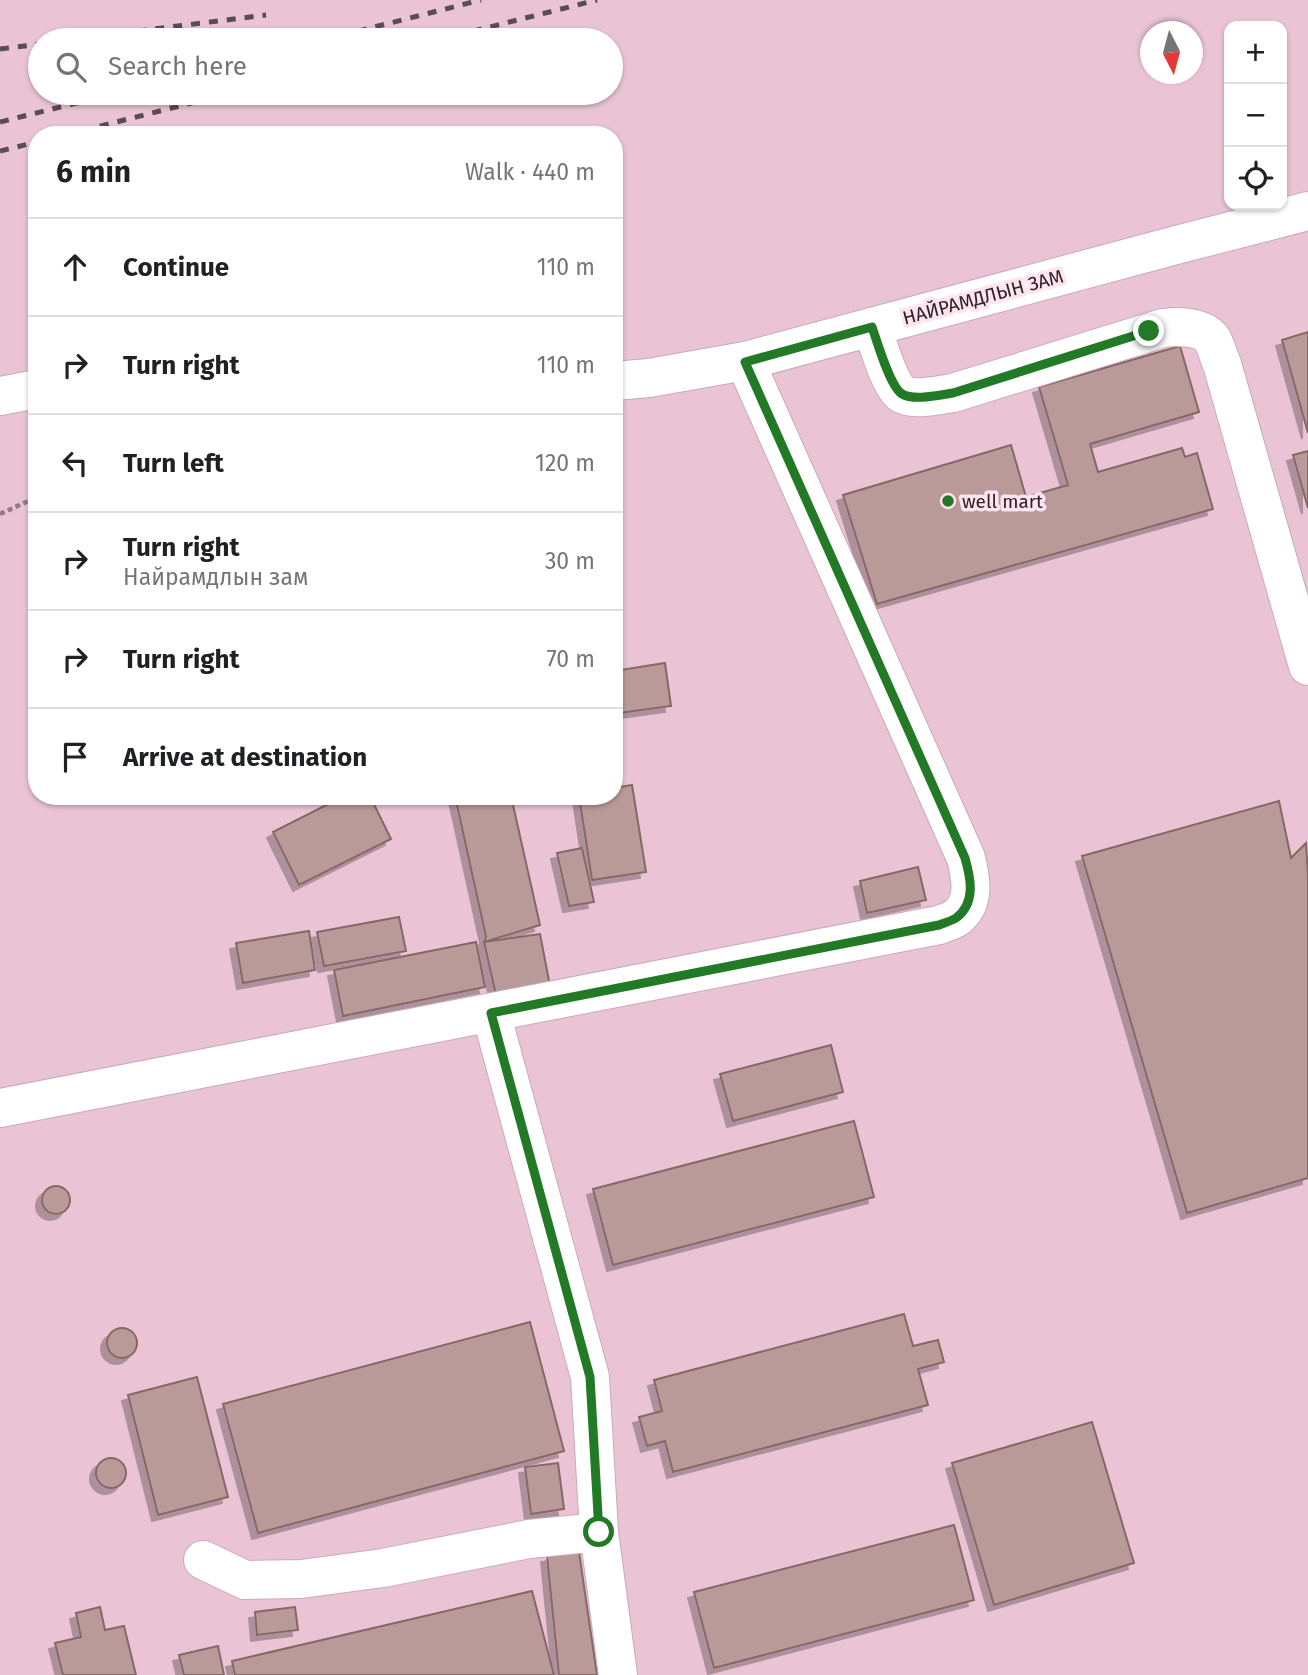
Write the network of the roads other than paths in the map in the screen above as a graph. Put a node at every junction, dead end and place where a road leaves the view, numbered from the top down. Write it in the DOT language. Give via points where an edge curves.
graph roads {
  1 [pos="1308,211"];
  2 [pos="872,327"];
  3 [pos="745,362"];
  4 [pos="623,380"];
  5 [pos="28,391"];
  6 [pos="0,396"];
  7 [pos="1308,666"];
  8 [pos="491,1013"];
  9 [pos="0,1108"];
  10 [pos="599,1532"];
  11 [pos="203,1560"];
  12 [pos="618,1675"];
  1 -- 2 [label="street, НАЙРАМДЛЫН ЗАМ"];
  2 -- 3 [label="street, НАЙРАМДЛЫН ЗАМ"];
  2 -- 7 [label="street" via="893,384 902,394 919,397 953,393 1163,328 1174,326 1211,337"];
  3 -- 4 [label="street, НАЙРАМДЛЫН ЗАМ"];
  3 -- 8 [label="street" via="965,858 971,895 955,918 939,925"];
  5 -- 6 [label="street"];
  8 -- 9 [label="street"];
  8 -- 10 [label="street" via="590,1377"];
  10 -- 11 [label="street" via="529,1539 301,1579 245,1580"];
  10 -- 12 [label="street"];
}
